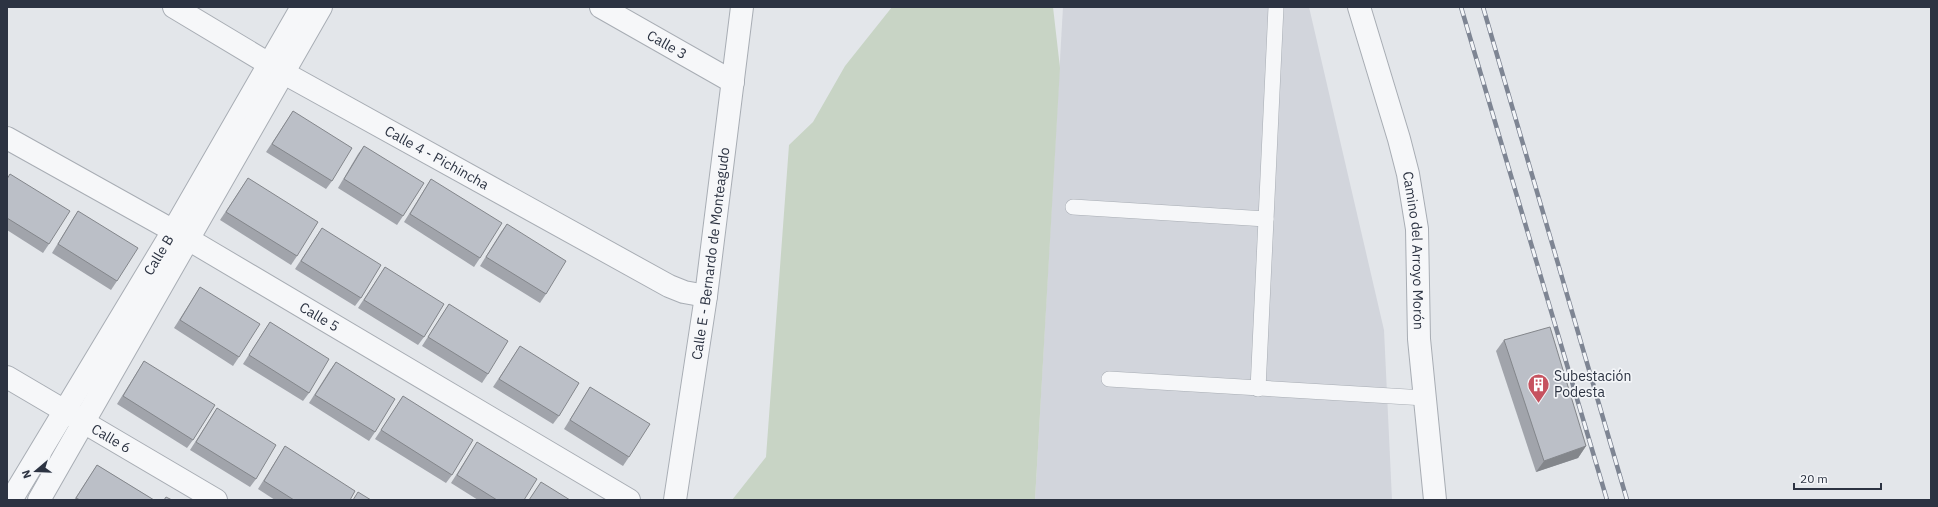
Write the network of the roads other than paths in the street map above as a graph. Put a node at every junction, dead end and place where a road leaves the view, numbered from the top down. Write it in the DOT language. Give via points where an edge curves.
graph roads {
  1 [pos="174,7"];
  2 [pos="302,7"];
  3 [pos="321,7"];
  4 [pos="601,7"];
  5 [pos="742,7"];
  6 [pos="1276,7"];
  7 [pos="1359,7"];
  8 [pos="277,69"];
  9 [pos="733,82"];
  10 [pos="7,138"];
  11 [pos="1073,207"];
  12 [pos="1266,220"];
  13 [pos="180,235"];
  14 [pos="706,296"];
  15 [pos="7,377"];
  16 [pos="1109,379"];
  17 [pos="1258,389"];
  18 [pos="1424,398"];
  19 [pos="64,410"];
  20 [pos="85,422"];
  21 [pos="11,500"];
  22 [pos="39,500"];
  23 [pos="216,500"];
  24 [pos="629,500"];
  25 [pos="675,500"];
  26 [pos="1435,500"];
  1 -- 8 [label="street, Calle 4 - Pichincha"];
  2 -- 8 [label="street, Calle B"];
  3 -- 8 [label="street, Calle B"];
  4 -- 9 [label="street, Calle 3"];
  5 -- 9 [label="street, Calle E - Bernardo de Monteagudo"];
  6 -- 12 [label="lane"];
  7 -- 18 [label="street, Camino del Arroyo Morón" via="1408,174 1417,229 1419,339"];
  8 -- 13 [label="street, Calle B"];
  8 -- 14 [label="street, Calle 4 - Pichincha" via="669,286"];
  9 -- 14 [label="street, Calle E - Bernardo de Monteagudo"];
  10 -- 13 [label="street, Calle 5"];
  11 -- 12 [label="lane"];
  12 -- 17 [label="lane"];
  13 -- 19 [label="street, Calle B"];
  13 -- 20 [label="street, Calle B"];
  13 -- 24 [label="street, Calle 5"];
  14 -- 25 [label="street, Calle E - Bernardo de Monteagudo"];
  15 -- 19 [label="street, Calle 6"];
  16 -- 17 [label="lane"];
  17 -- 18 [label="lane"];
  18 -- 26 [label="street, Camino del Arroyo Morón"];
  19 -- 20 [label="street, Calle 6"];
  19 -- 21 [label="street, Calle B"];
  20 -- 22 [label="street, Calle B"];
  20 -- 23 [label="street, Calle 6"];
}
